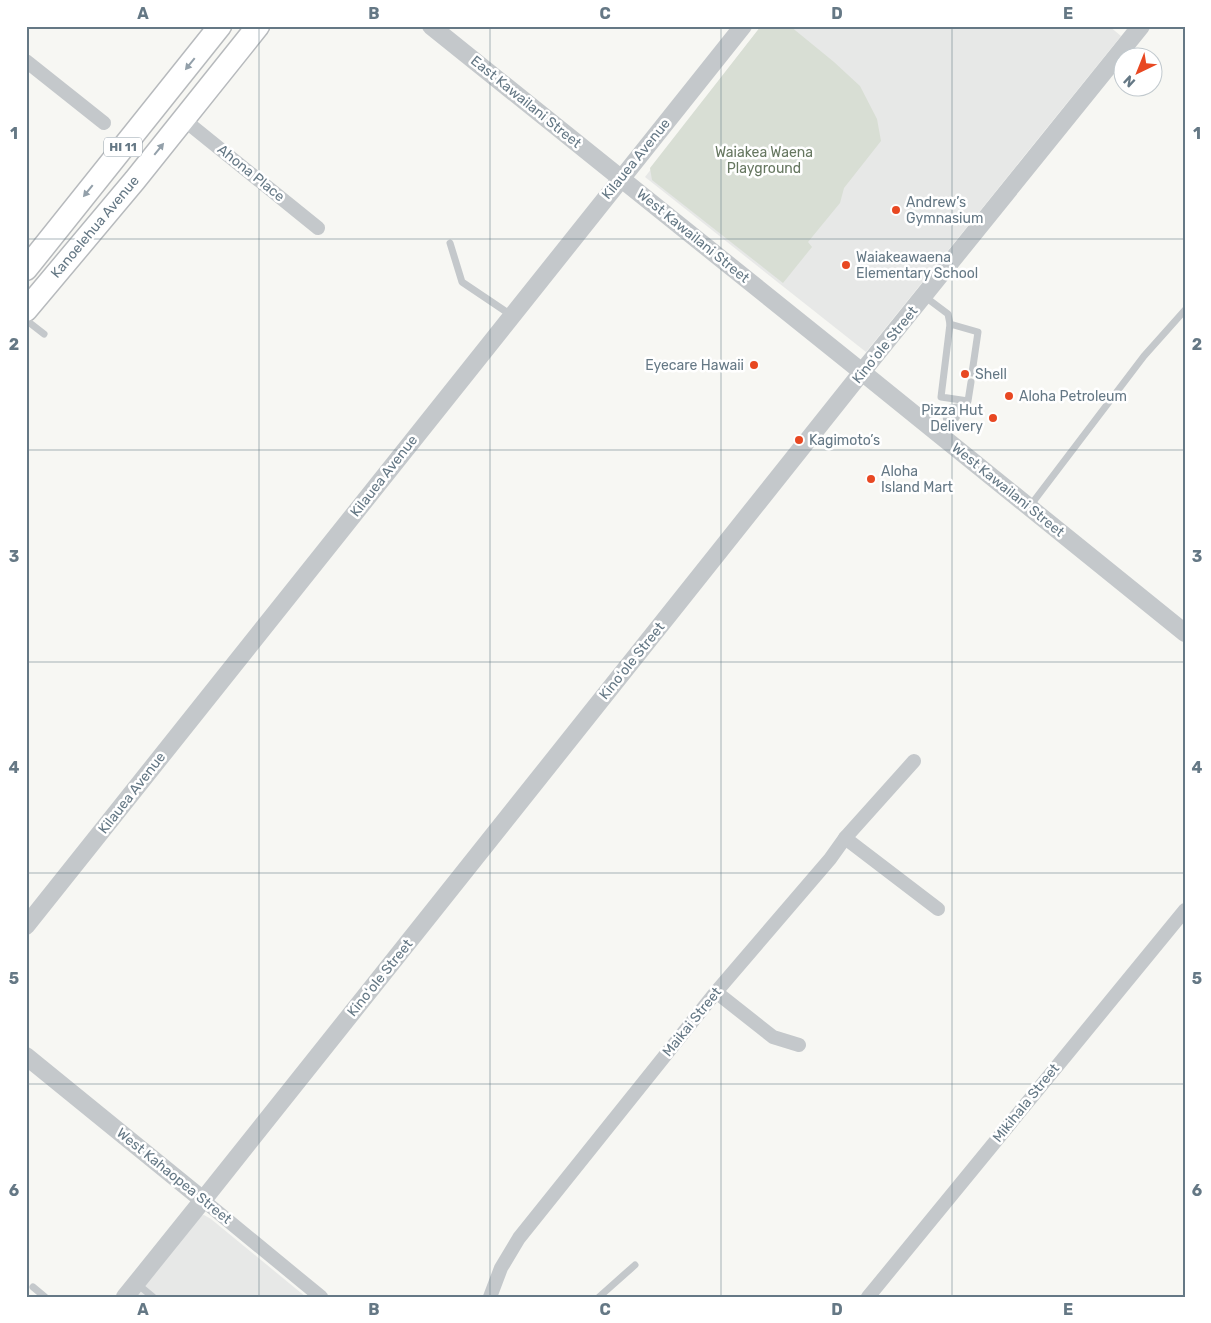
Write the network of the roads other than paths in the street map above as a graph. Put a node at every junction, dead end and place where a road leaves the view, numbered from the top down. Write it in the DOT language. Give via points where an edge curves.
graph roads {
  1 [pos="220,26"];
  2 [pos="258,26"];
  3 [pos="431,26"];
  4 [pos="743,26"];
  5 [pos="1141,26"];
  6 [pos="26,61"];
  7 [pos="184,119"];
  8 [pos="104,123"];
  9 [pos="620,178"];
  10 [pos="318,228"];
  11 [pos="450,243"];
  12 [pos="26,269"];
  13 [pos="924,296"];
  14 [pos="26,310"];
  15 [pos="1185,310"];
  16 [pos="511,316"];
  17 [pos="26,320"];
  18 [pos="950,324"];
  19 [pos="44,334"];
  20 [pos="947,356"];
  21 [pos="956,356"];
  22 [pos="862,372"];
  23 [pos="972,373"];
  24 [pos="944,379"];
  25 [pos="952,381"];
  26 [pos="969,384"];
  27 [pos="957,403"];
  28 [pos="943,428"];
  29 [pos="1028,508"];
  30 [pos="1183,628"];
  31 [pos="914,761"];
  32 [pos="845,838"];
  33 [pos="938,909"];
  34 [pos="1185,910"];
  35 [pos="26,926"];
  36 [pos="716,992"];
  37 [pos="799,1045"];
  38 [pos="26,1056"];
  39 [pos="203,1200"];
  40 [pos="635,1265"];
  41 [pos="33,1287"];
  42 [pos="130,1290"];
  43 [pos="45,1297"];
  44 [pos="153,1297"];
  45 [pos="321,1297"];
  46 [pos="490,1297"];
  47 [pos="599,1297"];
  48 [pos="868,1297"];
  1 -- 12 [label="highway, Kanoelehua Avenue / HI 11, one-way"];
  2 -- 7 [label="highway, Kanoelehua Avenue / HI 11"];
  3 -- 9 [label="street, East Kawailani Street"];
  4 -- 9 [label="street, Kilauea Avenue"];
  5 -- 13 [label="street, Kinoʻole Street"];
  6 -- 8 [label="street"];
  7 -- 10 [label="street, Ahona Place"];
  14 -- 7 [label="highway, Kanoelehua Avenue / HI 11, one-way"];
  9 -- 16 [label="street, Kilauea Avenue"];
  9 -- 22 [label="street, West Kawailani Street"];
  11 -- 16 [label="lane" via="462,282"];
  13 -- 18 [label="lane" via="948,314"];
  13 -- 22 [label="street, Kinoʻole Street"];
  15 -- 29 [label="lane" via="1144,356"];
  16 -- 35 [label="street, Kilauea Avenue"];
  17 -- 19 [label="lane"];
  18 -- 20 [label="lane"];
  18 -- 23 [label="lane" via="978,332"];
  20 -- 21 [label="lane"];
  20 -- 24 [label="lane"];
  22 -- 28 [label="street, West Kawailani Street"];
  22 -- 39 [label="street, Kinoʻole Street"];
  24 -- 25 [label="lane"];
  24 -- 27 [label="lane" via="941,397"];
  26 -- 27 [label="lane" via="968,401"];
  27 -- 28 [label="lane" via="957,417"];
  28 -- 29 [label="street, West Kawailani Street"];
  29 -- 30 [label="street, West Kawailani Street"];
  31 -- 32 [label="street, Maikai Street"];
  32 -- 33 [label="street"];
  32 -- 36 [label="street, Maikai Street"];
  34 -- 48 [label="street, Mikihala Street"];
  36 -- 37 [label="street" via="773,1037"];
  36 -- 46 [label="street, Maikai Street" via="519,1238 501,1268"];
  38 -- 39 [label="street, West Kahaopea Street"];
  39 -- 42 [label="street, Kinoʻole Street"];
  39 -- 45 [label="street, West Kahaopea Street"];
  40 -- 47 [label="lane"];
  41 -- 43 [label="lane"];
  42 -- 44 [label="lane"];
}
